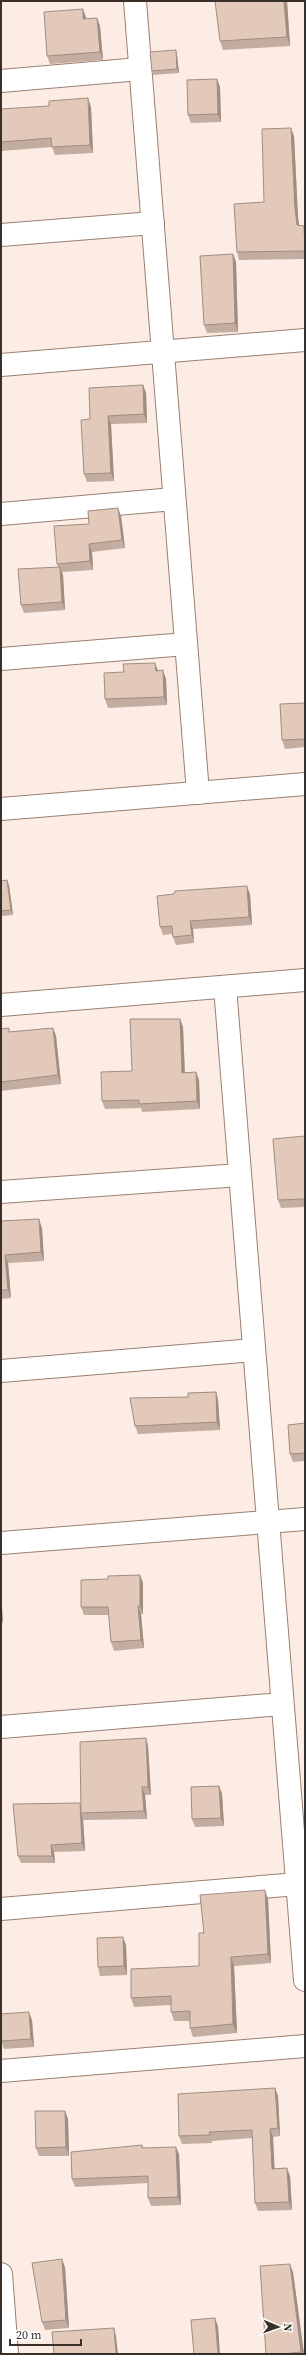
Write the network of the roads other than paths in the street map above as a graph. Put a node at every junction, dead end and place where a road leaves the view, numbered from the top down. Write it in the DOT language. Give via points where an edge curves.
graph roads {
  1 [pos="135,1"];
  2 [pos="140,69"];
  3 [pos="1,81"];
  4 [pos="153,223"];
  5 [pos="1,236"];
  6 [pos="305,340"];
  7 [pos="163,352"];
  8 [pos="1,365"];
  9 [pos="174,499"];
  10 [pos="1,514"];
  11 [pos="186,644"];
  12 [pos="1,659"];
  13 [pos="305,784"];
  14 [pos="198,793"];
  15 [pos="1,809"];
  16 [pos="305,980"];
  17 [pos="225,987"];
  18 [pos="1,1005"];
  19 [pos="240,1175"];
  20 [pos="1,1192"];
  21 [pos="254,1350"];
  22 [pos="1,1371"];
  23 [pos="305,1519"];
  24 [pos="268,1522"];
  25 [pos="1,1543"];
  26 [pos="282,1704"];
  27 [pos="1,1727"];
  28 [pos="297,1884"];
  29 [pos="1,1908"];
  30 [pos="305,1980"];
  31 [pos="305,2046"];
  32 [pos="1,2071"];
  33 [pos="1,2274"];
  34 [pos="7,2354"];
  1 -- 2 [label="street"];
  2 -- 3 [label="street"];
  2 -- 4 [label="street"];
  4 -- 5 [label="street"];
  4 -- 7 [label="street"];
  6 -- 7 [label="street"];
  7 -- 8 [label="street"];
  7 -- 9 [label="street"];
  9 -- 10 [label="street"];
  9 -- 11 [label="street"];
  11 -- 12 [label="street"];
  11 -- 14 [label="street"];
  13 -- 14 [label="street"];
  14 -- 15 [label="street"];
  16 -- 17 [label="street"];
  17 -- 18 [label="street"];
  17 -- 19 [label="street"];
  19 -- 20 [label="street"];
  19 -- 21 [label="street"];
  21 -- 22 [label="street"];
  21 -- 24 [label="street"];
  23 -- 24 [label="street"];
  24 -- 25 [label="street"];
  24 -- 26 [label="street"];
  26 -- 27 [label="street"];
  26 -- 28 [label="street"];
  28 -- 29 [label="street"];
  28 -- 30 [label="street"];
  31 -- 32 [label="street"];
  33 -- 34 [label="street"];
}
